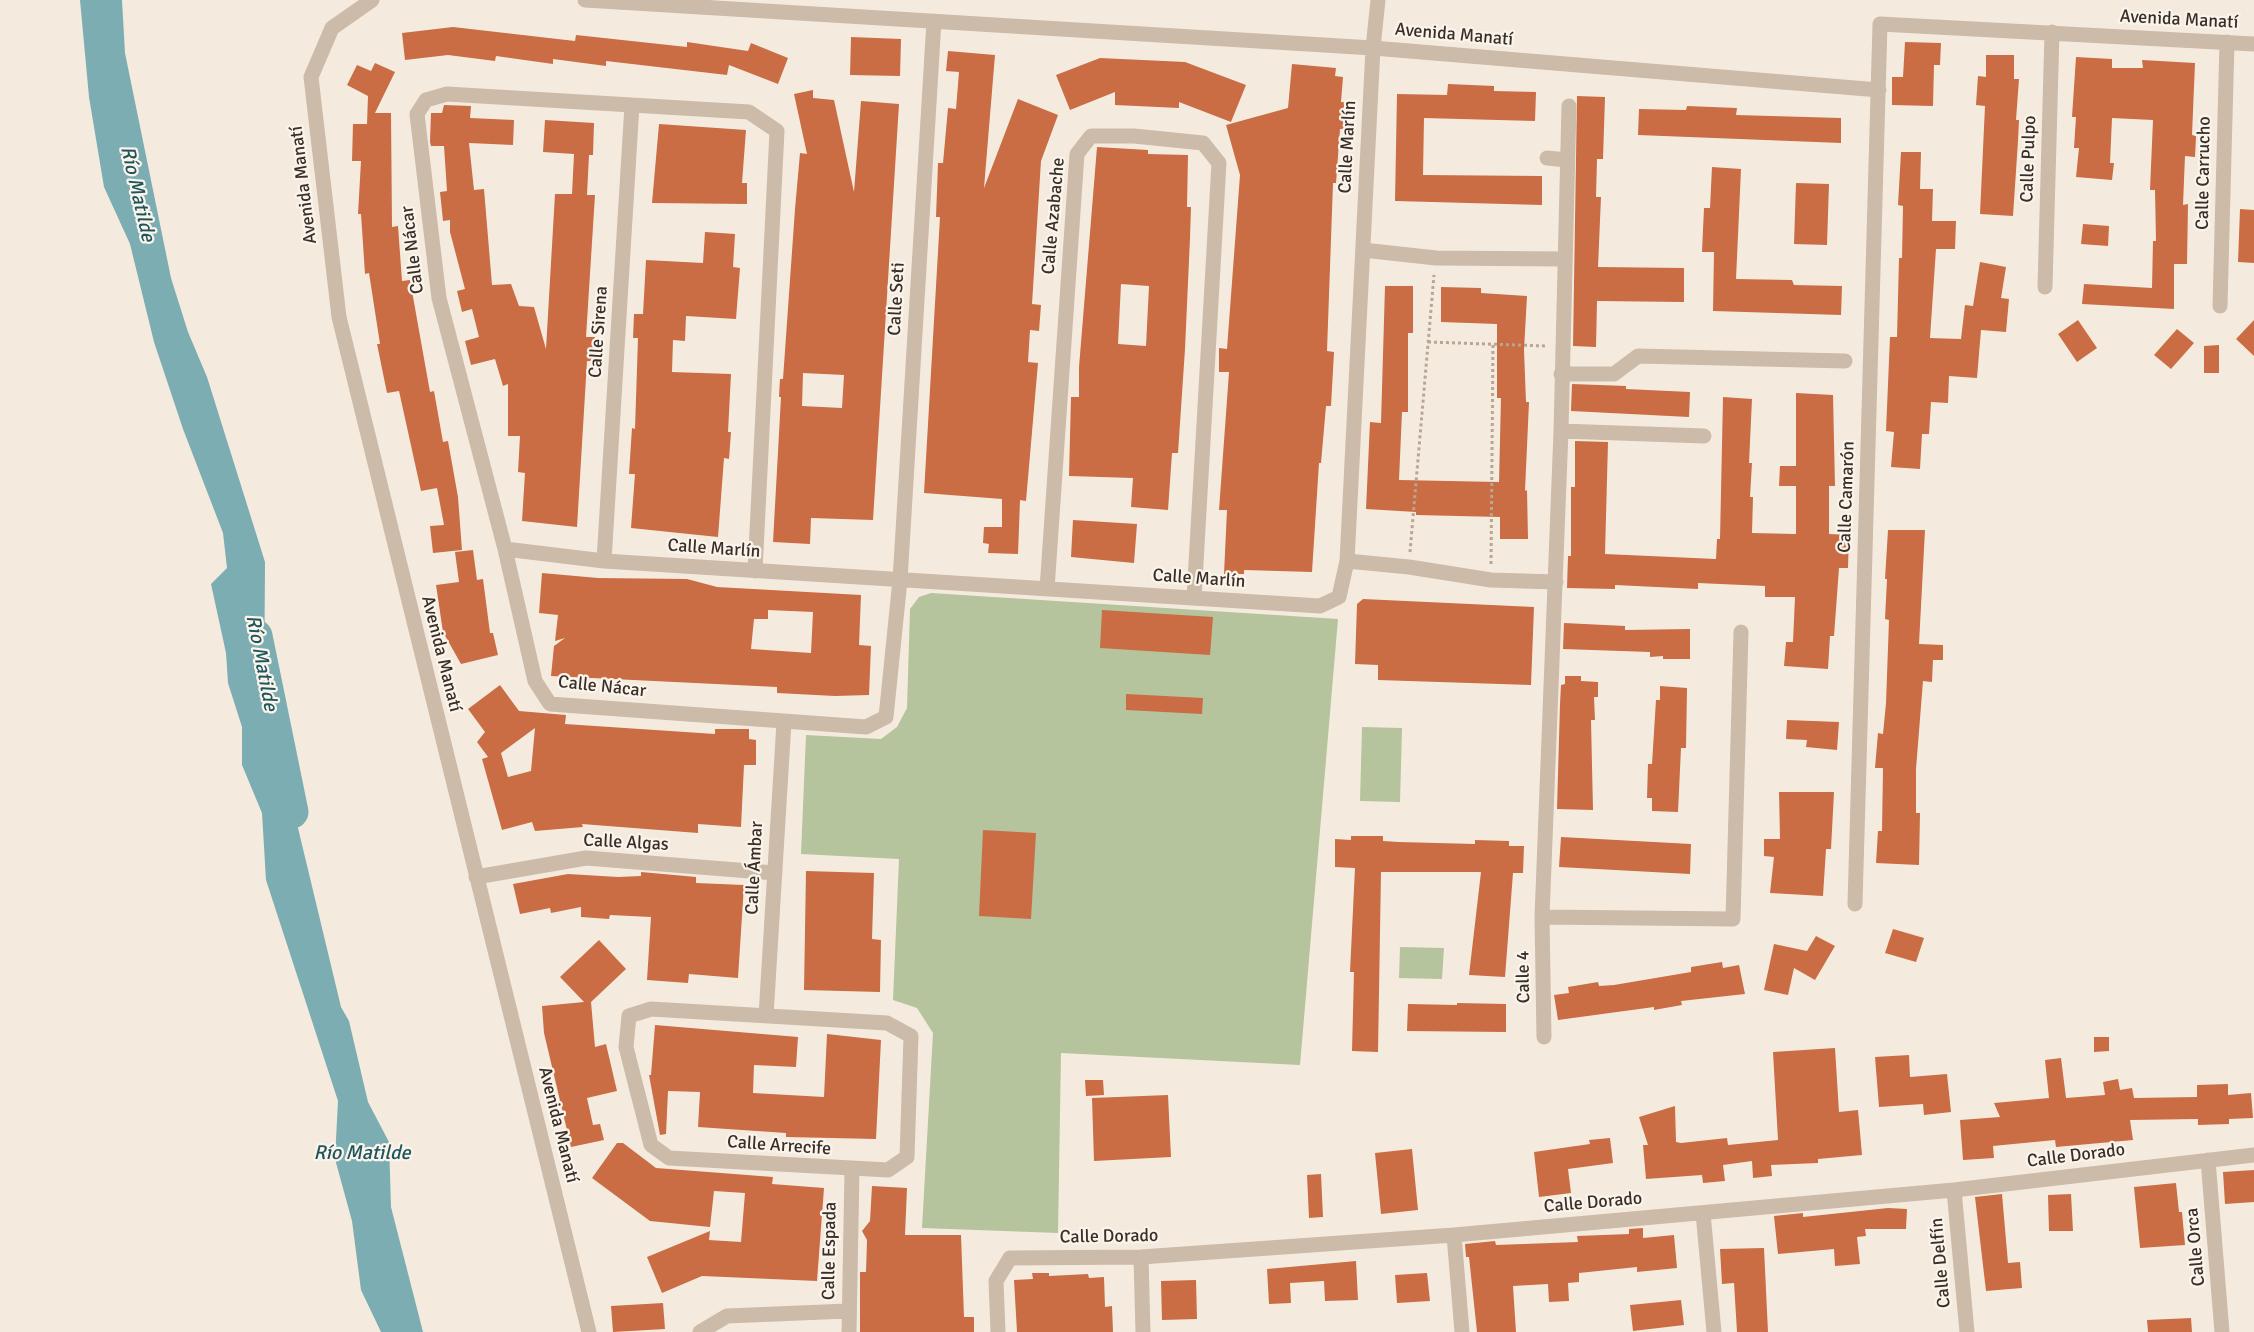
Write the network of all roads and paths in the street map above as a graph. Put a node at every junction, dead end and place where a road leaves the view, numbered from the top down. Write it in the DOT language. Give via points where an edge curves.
graph roads {
  1 [pos="372,0"];
  2 [pos="585,0"];
  3 [pos="1378,0"];
  4 [pos="934,21"];
  5 [pos="2052,32"];
  6 [pos="2227,42"];
  7 [pos="2254,44"];
  8 [pos="1373,48"];
  9 [pos="1879,90"];
  10 [pos="632,105"];
  11 [pos="1569,106"];
  12 [pos="1547,158"];
  13 [pos="1567,160"];
  14 [pos="1363,250"];
  15 [pos="1436,258"];
  16 [pos="1564,259"];
  17 [pos="2045,288"];
  18 [pos="2220,306"];
  19 [pos="1428,342"];
  20 [pos="1493,344"];
  21 [pos="1562,346"];
  22 [pos="1845,361"];
  23 [pos="1561,374"];
  24 [pos="1561,431"];
  25 [pos="1704,436"];
  26 [pos="505,549"];
  27 [pos="604,561"];
  28 [pos="1347,561"];
  29 [pos="1409,567"];
  30 [pos="755,571"];
  31 [pos="900,580"];
  32 [pos="1491,580"];
  33 [pos="1556,582"];
  34 [pos="1047,589"];
  35 [pos="1194,598"];
  36 [pos="1741,632"];
  37 [pos="784,722"];
  38 [pos="775,873"];
  39 [pos="476,877"];
  40 [pos="1855,904"];
  41 [pos="1542,917"];
  42 [pos="766,1016"];
  43 [pos="1544,1037"];
  44 [pos="2254,1155"];
  45 [pos="2208,1160"];
  46 [pos="852,1170"];
  47 [pos="1954,1190"];
  48 [pos="1703,1213"];
  49 [pos="1454,1235"];
  50 [pos="1141,1257"];
  51 [pos="848,1311"];
  52 [pos="589,1332"];
  53 [pos="700,1332"];
  54 [pos="849,1332"];
  55 [pos="998,1332"];
  56 [pos="1143,1332"];
  57 [pos="1462,1332"];
  58 [pos="1714,1332"];
  59 [pos="1967,1332"];
  60 [pos="2222,1332"];
  1 -- 39 [label="street, Avenida Manatí" via="332,28 311,77 339,317"];
  2 -- 4 [label="street, Avenida Manatí"];
  3 -- 8 [label="street, Calle Marlín"];
  4 -- 8 [label="street, Avenida Manatí"];
  4 -- 31 [label="street, Calle Seti"];
  5 -- 6 [label="street, Avenida Manatí"];
  5 -- 9 [label="street, Avenida Manatí" via="1880,24"];
  5 -- 17 [label="street, Calle Pulpo"];
  6 -- 7 [label="street, Avenida Manatí"];
  6 -- 18 [label="street, Calle Carrucho"];
  8 -- 9 [label="street, Avenida Manatí"];
  8 -- 14 [label="street, Calle Marlín"];
  9 -- 40 [label="street, Calle Camarón"];
  10 -- 26 [label="street, Calle Nácar" via="447,94 426,100 417,114 439,298"];
  10 -- 27 [label="street, Calle Sirena"];
  10 -- 30 [label="street, Calle Nácar" via="750,112 777,131"];
  11 -- 13 [label="street, Calle 4"];
  12 -- 13 [label="street"];
  13 -- 16 [label="street, Calle 4"];
  14 -- 15 [label="street"];
  14 -- 28 [label="street, Calle Marlín"];
  15 -- 16 [label="street"];
  15 -- 19 [label="path"];
  16 -- 21 [label="street, Calle 4"];
  19 -- 20 [label="path"];
  19 -- 29 [label="path"];
  20 -- 21 [label="path"];
  20 -- 32 [label="path"];
  21 -- 23 [label="street, Calle 4"];
  22 -- 23 [label="street" via="1638,356 1614,374"];
  23 -- 24 [label="street, Calle 4"];
  24 -- 25 [label="street"];
  24 -- 33 [label="street, Calle 4"];
  26 -- 27 [label="street, Calle Marlín"];
  26 -- 37 [label="street, Calle Nácar" via="535,681 550,704"];
  27 -- 30 [label="street, Calle Marlín"];
  28 -- 29 [label="street"];
  28 -- 35 [label="street, Calle Marlín" via="1339,597 1320,606"];
  29 -- 32 [label="street"];
  30 -- 31 [label="street, Calle Marlín"];
  31 -- 34 [label="street, Calle Marlín"];
  31 -- 37 [label="street, Calle Nácar" via="886,717 866,727"];
  32 -- 33 [label="street"];
  33 -- 41 [label="street, Calle 4"];
  34 -- 35 [label="street, Calle Marlín"];
  34 -- 35 [label="street, Calle Azabache" via="1077,154 1091,136 1134,136 1203,143 1220,164"];
  36 -- 41 [label="street" via="1732,919"];
  37 -- 38 [label="street, Calle Ámbar"];
  38 -- 39 [label="street, Calle Algas" via="586,858"];
  38 -- 42 [label="street, Calle Ámbar"];
  39 -- 52 [label="street, Avenida Manatí"];
  41 -- 43 [label="street, Calle 4"];
  42 -- 46 [label="street, Calle Arrecife" via="887,1023 911,1036 907,1156 888,1170"];
  42 -- 46 [label="street, Calle Arrecife" via="651,1009 629,1016 626,1047 651,1145 669,1158"];
  44 -- 45 [label="street, Calle Dorado"];
  45 -- 47 [label="street, Calle Dorado"];
  45 -- 60 [label="street, Calle Orca"];
  46 -- 51 [label="street, Calle Espada"];
  47 -- 48 [label="street, Calle Dorado"];
  47 -- 59 [label="street, Calle Delfín"];
  48 -- 49 [label="street, Calle Dorado"];
  48 -- 58 [label="street"];
  49 -- 50 [label="street, Calle Dorado"];
  49 -- 57 [label="street"];
  50 -- 55 [label="street, Calle Dorado" via="1010,1258 996,1281"];
  50 -- 56 [label="street"];
  51 -- 53 [label="street" via="727,1316"];
  51 -- 54 [label="street, Calle Espada"];
}
